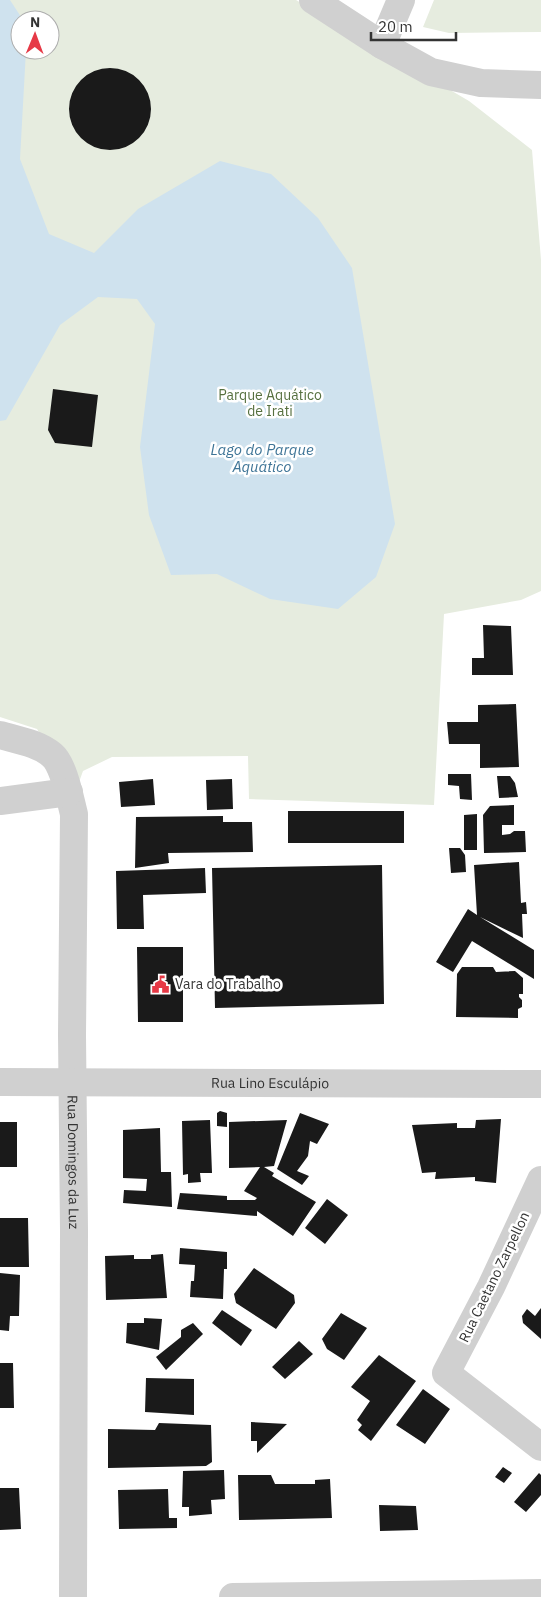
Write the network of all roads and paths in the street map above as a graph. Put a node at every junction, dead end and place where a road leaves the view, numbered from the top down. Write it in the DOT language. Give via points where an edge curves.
graph roads {
  1 [pos="313,0"];
  2 [pos="401,0"];
  3 [pos="382,45"];
  4 [pos="541,85"];
  5 [pos="0,735"];
  6 [pos="69,792"];
  7 [pos="0,800"];
  8 [pos="72,1081"];
  9 [pos="0,1082"];
  10 [pos="541,1084"];
  11 [pos="541,1180"];
  12 [pos="541,1447"];
  13 [pos="541,1593"];
  14 [pos="73,1597"];
  15 [pos="233,1597"];
  1 -- 3 [label="street"];
  2 -- 3 [label="street"];
  3 -- 4 [label="street" via="431,72 481,83"];
  5 -- 6 [label="street, Rua Domingos da Luz" via="31,743 53,755"];
  6 -- 7 [label="street"];
  6 -- 8 [label="street, Rua Domingos da Luz" via="74,814"];
  8 -- 9 [label="street, Rua Lino Esculápio"];
  8 -- 10 [label="street, Rua Lino Esculápio"];
  8 -- 14 [label="street, Rua Domingos da Luz"];
  11 -- 12 [label="street, Rua Caetano Zarpellon" via="446,1373"];
  13 -- 15 [label="street"];
}
